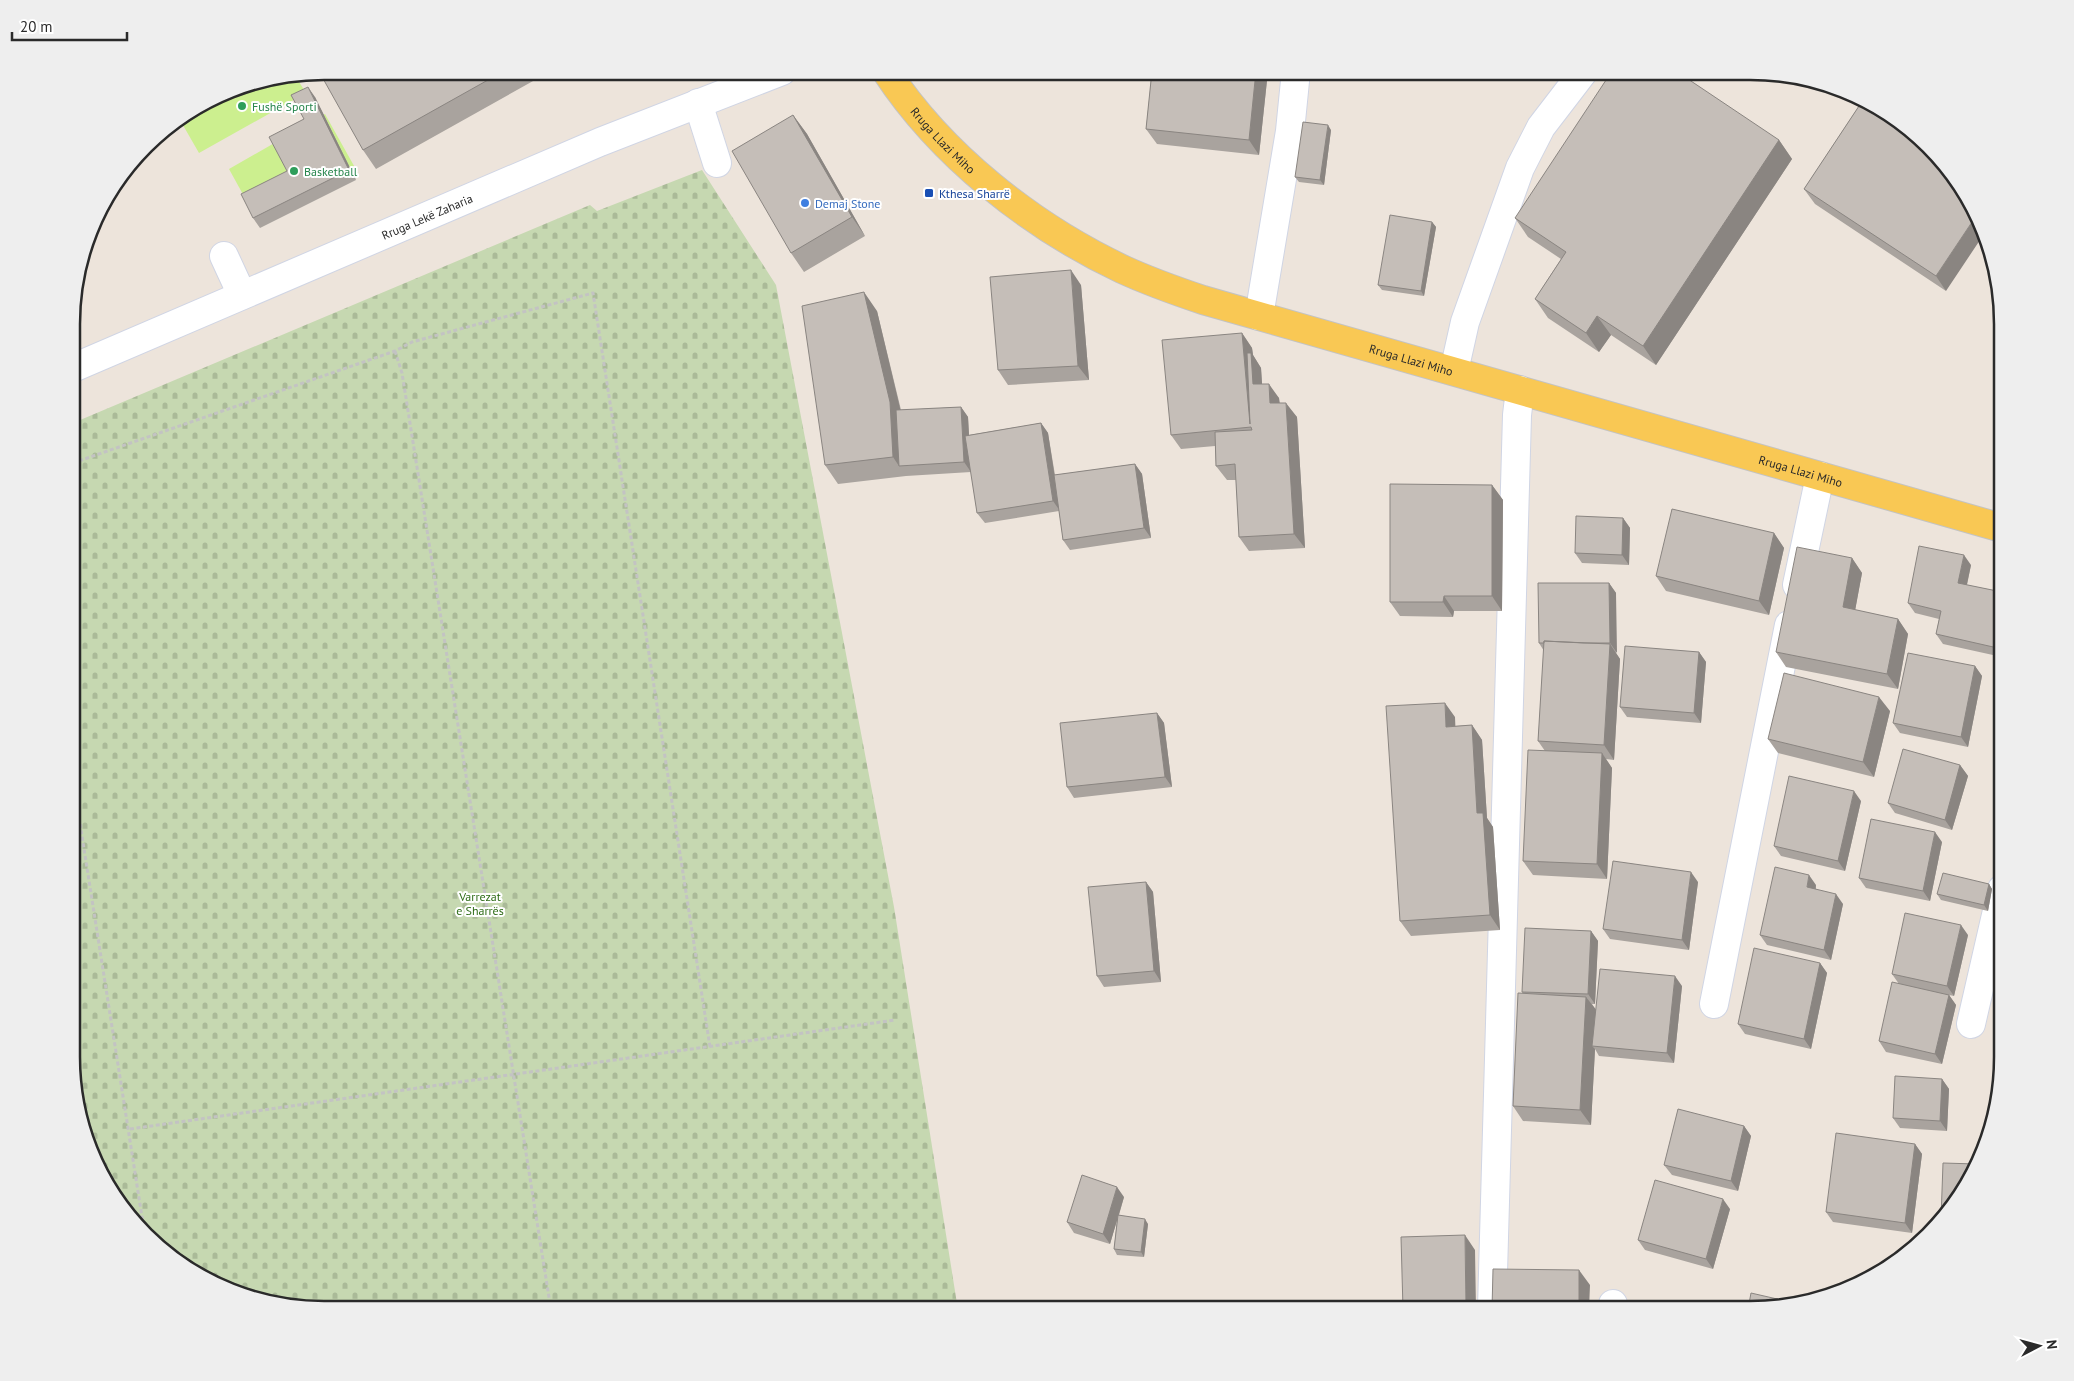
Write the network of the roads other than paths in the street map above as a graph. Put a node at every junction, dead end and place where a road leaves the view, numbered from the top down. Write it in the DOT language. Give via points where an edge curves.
graph roads {
  1 [pos="758,80"];
  2 [pos="892,80"];
  3 [pos="1295,80"];
  4 [pos="1577,80"];
  5 [pos="698,103"];
  6 [pos="718,162"];
  7 [pos="224,256"];
  8 [pos="242,294"];
  9 [pos="1259,316"];
  10 [pos="80,365"];
  11 [pos="1454,371"];
  12 [pos="1520,390"];
  13 [pos="1820,476"];
  14 [pos="1994,526"];
  15 [pos="1994,924"];
  16 [pos="1714,1004"];
  17 [pos="1971,1024"];
  18 [pos="1492,1301"];
  1 -- 5 [label="street, Rruga Lekë Zaharia"];
  2 -- 9 [label="main road, Rruga Llazi Miho" via="959,159 1038,220 1121,269 1203,300"];
  3 -- 9 [label="street" via="1290,131"];
  4 -- 11 [label="street" via="1542,127 1520,168 1465,322"];
  5 -- 6 [label="street"];
  5 -- 8 [label="street, Rruga Lekë Zaharia"];
  7 -- 8 [label="street"];
  8 -- 10 [label="street, Rruga Lekë Zaharia"];
  9 -- 11 [label="main road, Rruga Llazi Miho"];
  11 -- 12 [label="main road, Rruga Llazi Miho"];
  12 -- 13 [label="main road, Rruga Llazi Miho"];
  12 -- 18 [label="street" via="1516,435"];
  13 -- 14 [label="main road, Rruga Llazi Miho"];
  13 -- 16 [label="street"];
  15 -- 17 [label="street"];
}
